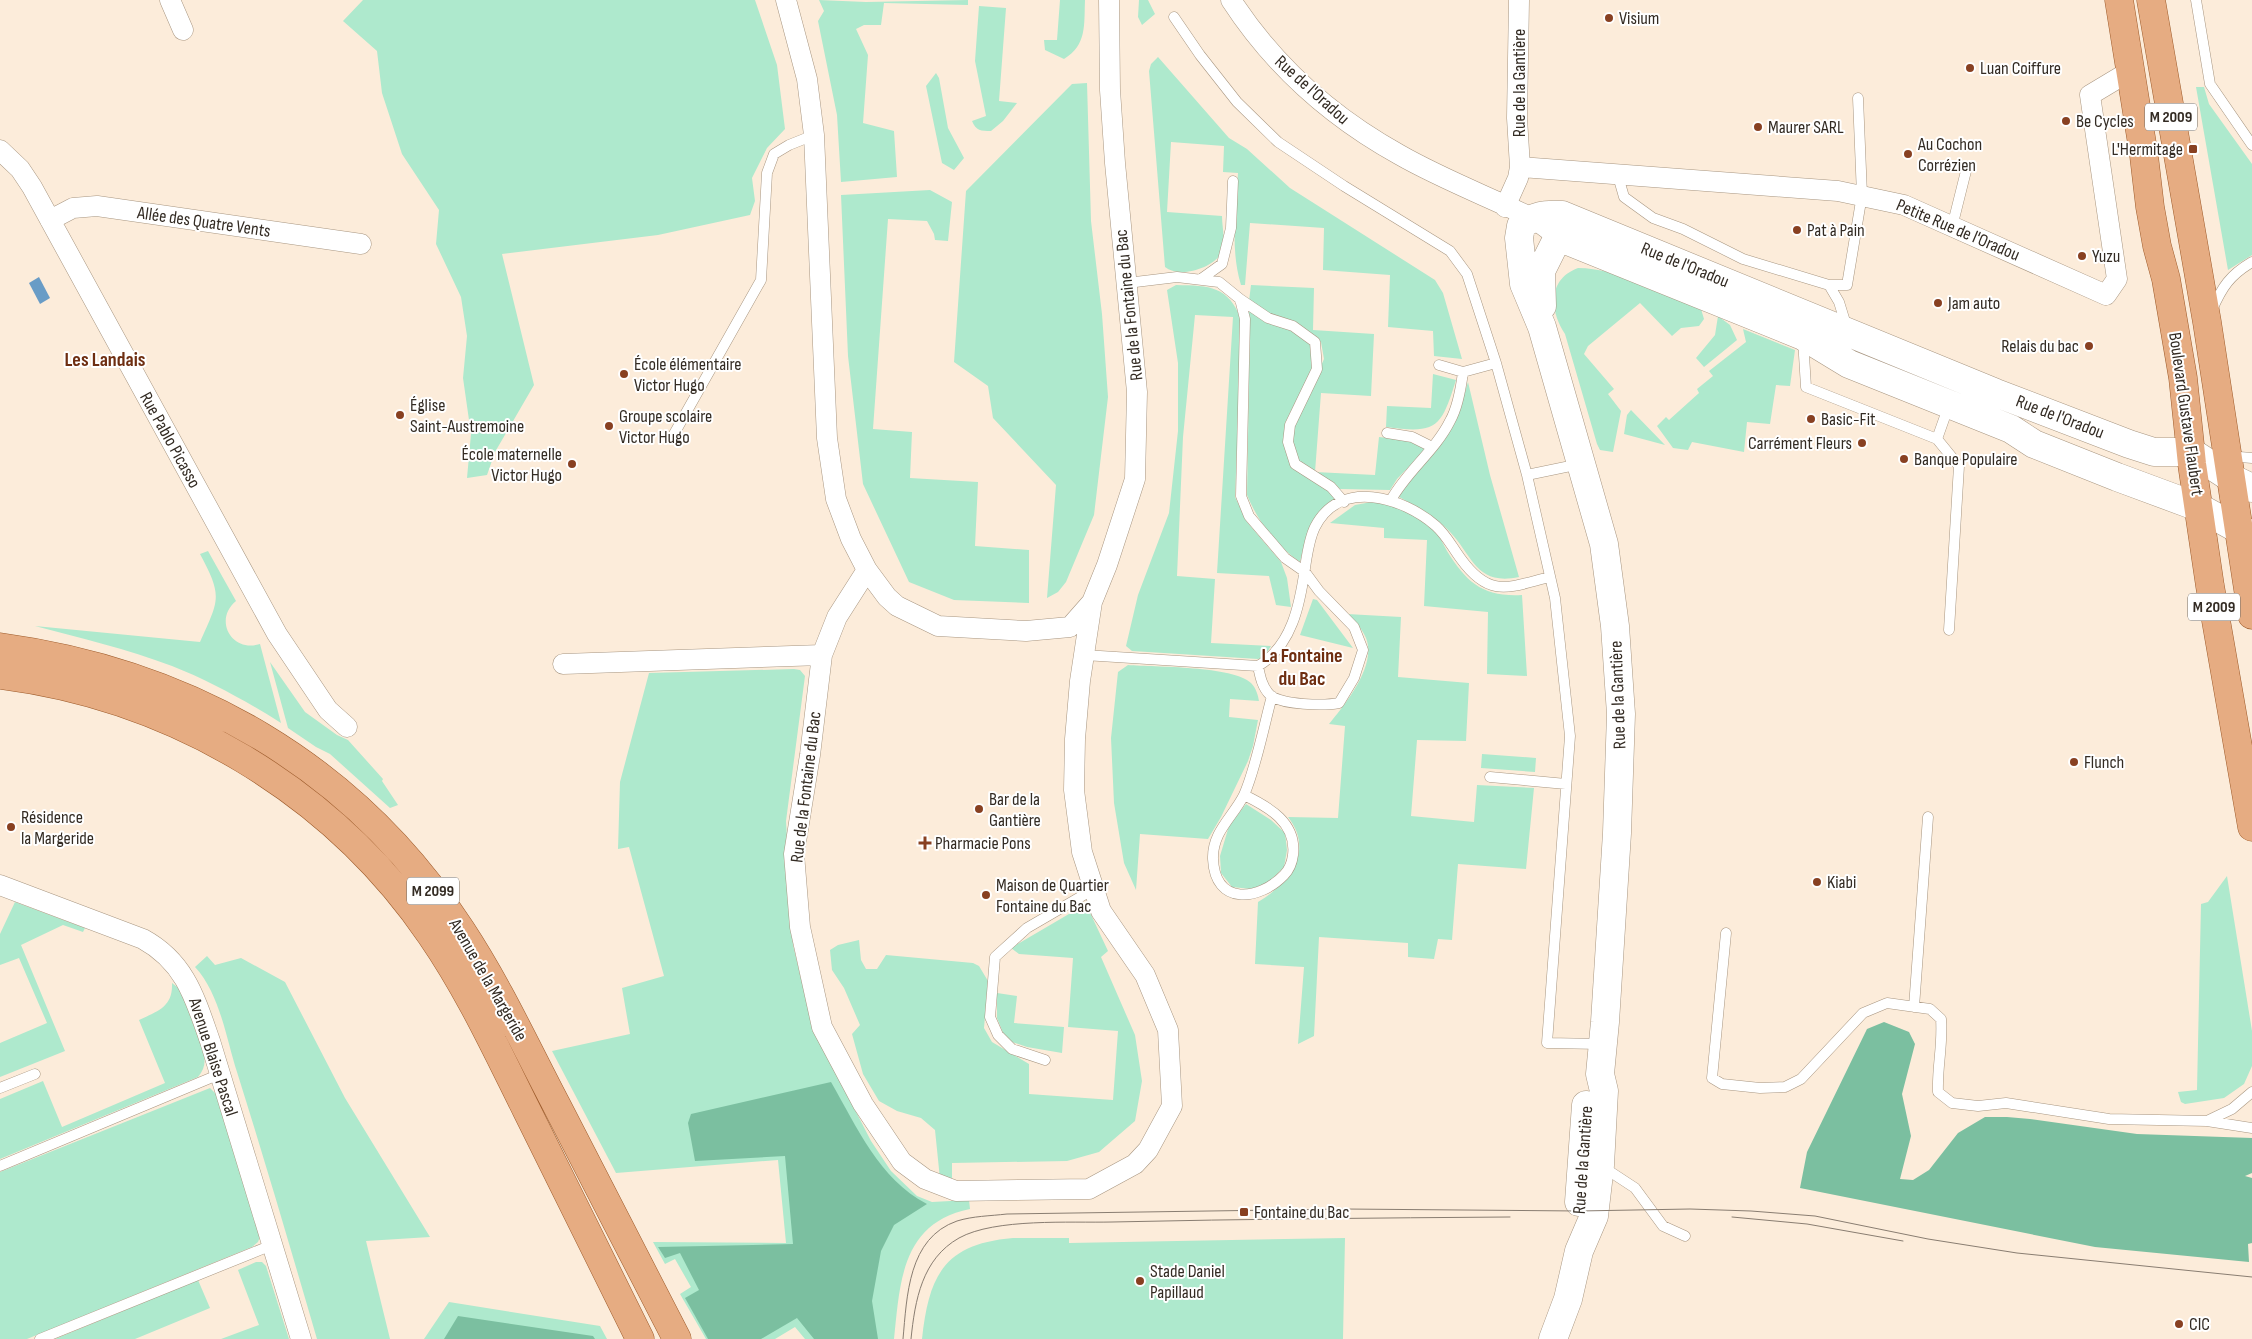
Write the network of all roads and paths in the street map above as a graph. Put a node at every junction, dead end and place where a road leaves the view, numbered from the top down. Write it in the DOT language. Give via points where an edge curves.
graph roads {
  1 [pos="170,0"];
  2 [pos="786,0"];
  3 [pos="1109,0"];
  4 [pos="1230,0"];
  5 [pos="1519,0"];
  6 [pos="2119,0"];
  7 [pos="2151,0"];
  8 [pos="2196,0"];
  9 [pos="1174,17"];
  10 [pos="183,30"];
  11 [pos="2130,71"];
  12 [pos="1858,98"];
  13 [pos="814,135"];
  14 [pos="2252,145"];
  15 [pos="0,150"];
  16 [pos="1520,167"];
  17 [pos="1967,167"];
  18 [pos="1618,176"];
  19 [pos="1233,181"];
  20 [pos="1862,195"];
  21 [pos="1505,206"];
  22 [pos="1532,218"];
  23 [pos="50,220"];
  24 [pos="1952,227"];
  25 [pos="1558,237"];
  26 [pos="361,244"];
  27 [pos="2252,262"];
  28 [pos="1201,279"];
  29 [pos="1127,283"];
  30 [pos="1828,285"];
  31 [pos="1240,300"];
  32 [pos="2207,322"];
  33 [pos="1542,325"];
  34 [pos="1848,332"];
  35 [pos="1803,336"];
  36 [pos="1496,363"];
  37 [pos="1439,365"];
  38 [pos="1463,372"];
  39 [pos="1949,405"];
  40 [pos="1387,432"];
  41 [pos="674,434"];
  42 [pos="1937,439"];
  43 [pos="1432,448"];
  44 [pos="2154,462"];
  45 [pos="1582,464"];
  46 [pos="2217,465"];
  47 [pos="1527,475"];
  48 [pos="1391,500"];
  49 [pos="1344,502"];
  50 [pos="2198,506"];
  51 [pos="2246,532"];
  52 [pos="867,570"];
  53 [pos="1305,572"];
  54 [pos="1550,577"];
  55 [pos="1092,602"];
  56 [pos="2252,614"];
  57 [pos="1949,630"];
  58 [pos="0,647"];
  59 [pos="822,655"];
  60 [pos="1084,655"];
  61 [pos="563,664"];
  62 [pos="1258,666"];
  63 [pos="0,675"];
  64 [pos="1272,696"];
  65 [pos="346,727"];
  66 [pos="1490,777"];
  67 [pos="1566,784"];
  68 [pos="1244,796"];
  69 [pos="1928,817"];
  70 [pos="2252,827"];
  71 [pos="0,885"];
  72 [pos="1094,889"];
  73 [pos="1726,933"];
  74 [pos="1914,1007"];
  75 [pos="1603,1044"];
  76 [pos="1045,1060"];
  77 [pos="35,1074"];
  78 [pos="220,1074"];
  79 [pos="1600,1074"];
  80 [pos="0,1088"];
  81 [pos="2252,1092"];
  82 [pos="2207,1121"];
  83 [pos="2252,1128"];
  84 [pos="1600,1165"];
  85 [pos="0,1166"];
  86 [pos="1685,1236"];
  87 [pos="272,1246"];
  88 [pos="1579,1251"];
  89 [pos="40,1339"];
  90 [pos="301,1339"];
  91 [pos="640,1339"];
  92 [pos="677,1339"];
  93 [pos="1553,1339"];
  1 -- 10 [label="street"];
  2 -- 13 [label="street, Rue de la Fontaine du Bac" via="807,79"];
  3 -- 29 [label="street, Rue de la Fontaine du Bac" via="1110,90"];
  4 -- 21 [label="street, Rue de l'Oradou" via="1286,71 1343,121 1400,155"];
  5 -- 16 [label="street, Rue de la Gantière" via="1517,118"];
  6 -- 11 [label="main road, Boulevard Gustave Flaubert / M 2009"];
  7 -- 32 [label="main road, Boulevard Gustave Flaubert / M 2009"];
  8 -- 14 [label="lane" via="2210,84"];
  9 -- 36 [label="lane" via="1237,102 1278,142 1450,251 1467,274"];
  11 -- 24 [label="street, Petite Rue de l'Oradou" via="2090,95 2117,279 2106,295"];
  11 -- 46 [label="main road, Boulevard Gustave Flaubert / M 2009" via="2157,246 2183,378"];
  12 -- 20 [label="lane"];
  13 -- 41 [label="lane" via="774,154 767,173 761,280"];
  13 -- 52 [label="street, Rue de la Fontaine du Bac" via="827,438 836,499"];
  15 -- 23 [label="street, Rue Pablo Picasso" via="26,177"];
  16 -- 18 [label="street, Petite Rue de l'Oradou"];
  16 -- 21 [label="street"];
  17 -- 24 [label="lane"];
  18 -- 20 [label="street, Petite Rue de l'Oradou"];
  18 -- 30 [label="lane" via="1624,197 1653,218 1743,259"];
  19 -- 28 [label="lane" via="1231,228 1222,264"];
  20 -- 24 [label="street, Petite Rue de l'Oradou" via="1904,205"];
  20 -- 30 [label="lane" via="1846,285"];
  21 -- 22 [label="street, Rue de l'Oradou"];
  22 -- 25 [label="street"];
  22 -- 33 [label="main road, Rue de la Gantière" via="1521,226 1519,238 1524,284"];
  22 -- 34 [label="main road, Rue de l'Oradou" via="1543,214 1562,215"];
  22 -- 44 [label="lane" via="1609,243 1976,395"];
  23 -- 26 [label="street, Allée des Quatre Vents" via="73,208 97,206"];
  23 -- 65 [label="street, Rue Pablo Picasso" via="277,634 328,710"];
  25 -- 33 [label="main road, Rue de la Gantière" via="1540,271"];
  25 -- 35 [label="main road, Rue de l'Oradou"];
  27 -- 32 [label="lane" via="2222,286"];
  28 -- 29 [label="lane" via="1177,277"];
  28 -- 31 [label="lane" via="1219,282"];
  29 -- 55 [label="street, Rue de la Fontaine du Bac" via="1138,392 1135,479"];
  30 -- 34 [label="lane" via="1839,302"];
  31 -- 49 [label="lane" via="1268,318 1293,326 1316,342 1317,369 1290,425 1288,442 1295,464 1331,487"];
  31 -- 53 [label="lane" via="1245,320 1241,496 1249,516 1285,558"];
  32 -- 46 [label="main road, Boulevard Gustave Flaubert / M 2009"];
  33 -- 45 [label="main road, Rue de la Gantière"];
  34 -- 46 [label="main road, Rue de l'Oradou" via="2129,444"];
  35 -- 39 [label="main road, Rue de l'Oradou" via="1849,364"];
  35 -- 42 [label="lane" via="1806,387"];
  36 -- 38 [label="lane"];
  36 -- 47 [label="lane"];
  37 -- 38 [label="lane"];
  38 -- 43 [label="lane" via="1451,421"];
  39 -- 42 [label="lane"];
  39 -- 50 [label="main road, Rue de l'Oradou" via="2011,429 2034,444"];
  40 -- 43 [label="lane" via="1412,437"];
  42 -- 57 [label="lane" via="1959,466"];
  43 -- 48 [label="lane" via="1401,483"];
  45 -- 47 [label="lane"];
  45 -- 75 [label="main road, Rue de la Gantière" via="1604,544 1615,626 1621,714"];
  46 -- 50 [label="main road, Boulevard Gustave Flaubert / M 2009"];
  46 -- 51 [label="main road, Boulevard Gustave Flaubert / M 2009"];
  47 -- 54 [label="lane"];
  48 -- 49 [label="lane" via="1376,496"];
  48 -- 54 [label="lane" via="1429,520 1448,536 1461,559 1482,583 1502,588"];
  49 -- 53 [label="lane" via="1331,508 1314,527"];
  50 -- 51 [label="main road, Rue de l'Oradou"];
  50 -- 70 [label="main road, Boulevard Gustave Flaubert / M 2009"];
  51 -- 56 [label="main road, Boulevard Gustave Flaubert / M 2009"];
  52 -- 55 [label="street, Rue de la Fontaine du Bac" via="886,597 897,606 938,626 1026,631 1070,627"];
  52 -- 59 [label="street, Rue de la Fontaine du Bac" via="837,617"];
  53 -- 62 [label="lane" via="1297,613 1283,644"];
  53 -- 64 [label="lane" via="1354,627 1363,650 1354,678 1339,702 1327,705 1284,701"];
  54 -- 67 [label="lane" via="1570,736"];
  55 -- 60 [label="street, Rue de la Fontaine du Bac"];
  58 -- 92 [label="main road, Avenue de la Margeride / M 2099" via="92,664 133,676 211,708 291,755 351,802 381,832 436,895 483,966"];
  59 -- 61 [label="street"];
  59 -- 72 [label="street, Rue de la Fontaine du Bac" via="794,854 800,927 822,1027 863,1104 902,1162 925,1179 956,1191 1089,1189 1135,1164 1148,1150 1172,1106 1168,1030 1145,975 1101,911"];
  60 -- 62 [label="lane"];
  60 -- 72 [label="street, Rue de la Fontaine du Bac" via="1075,738 1074,790 1082,852"];
  62 -- 64 [label="lane" via="1265,688"];
  63 -- 91 [label="main road, Avenue de la Margeride / M 2099" via="88,692 169,719 207,738 245,758 302,798 377,867 430,933 466,991"];
  64 -- 68 [label="lane"];
  66 -- 67 [label="lane"];
  67 -- 75 [label="lane" via="1547,1043"];
  68 -- 68 [label="lane" via="1224,823 1215,843 1213,859 1216,874 1228,892 1250,895 1270,887 1289,871 1293,840 1291,832 1276,814"];
  69 -- 74 [label="lane"];
  71 -- 78 [label="street, Avenue Blaise Pascal" via="158,947 187,981"];
  72 -- 76 [label="lane" via="1027,928 995,957 990,1017 998,1035 1012,1049"];
  73 -- 74 [label="lane" via="1712,1078 1722,1084 1785,1087 1801,1079 1862,1013 1886,1003"];
  74 -- 82 [label="lane" via="1930,1009 1941,1019 1943,1040 1937,1076 1938,1092 1952,1103 1978,1106 2006,1103 2109,1120"];
  75 -- 79 [label="main road, Rue de la Gantière"];
  77 -- 80 [label="lane"];
  78 -- 85 [label="lane"];
  78 -- 87 [label="street, Avenue Blaise Pascal"];
  79 -- 84 [label="main road, Rue de la Gantière" via="1604,1091"];
  79 -- 88 [label="main road, Rue de la Gantière" via="1588,1089 1583,1131"];
  81 -- 82 [label="lane" via="2232,1109"];
  82 -- 83 [label="lane"];
  84 -- 86 [label="lane" via="1635,1188 1663,1226"];
  84 -- 88 [label="main road, Rue de la Gantière" via="1594,1216"];
  87 -- 89 [label="lane"];
  87 -- 90 [label="street, Avenue Blaise Pascal"];
  88 -- 93 [label="main road, Rue de la Gantière" via="1568,1299"];
}
